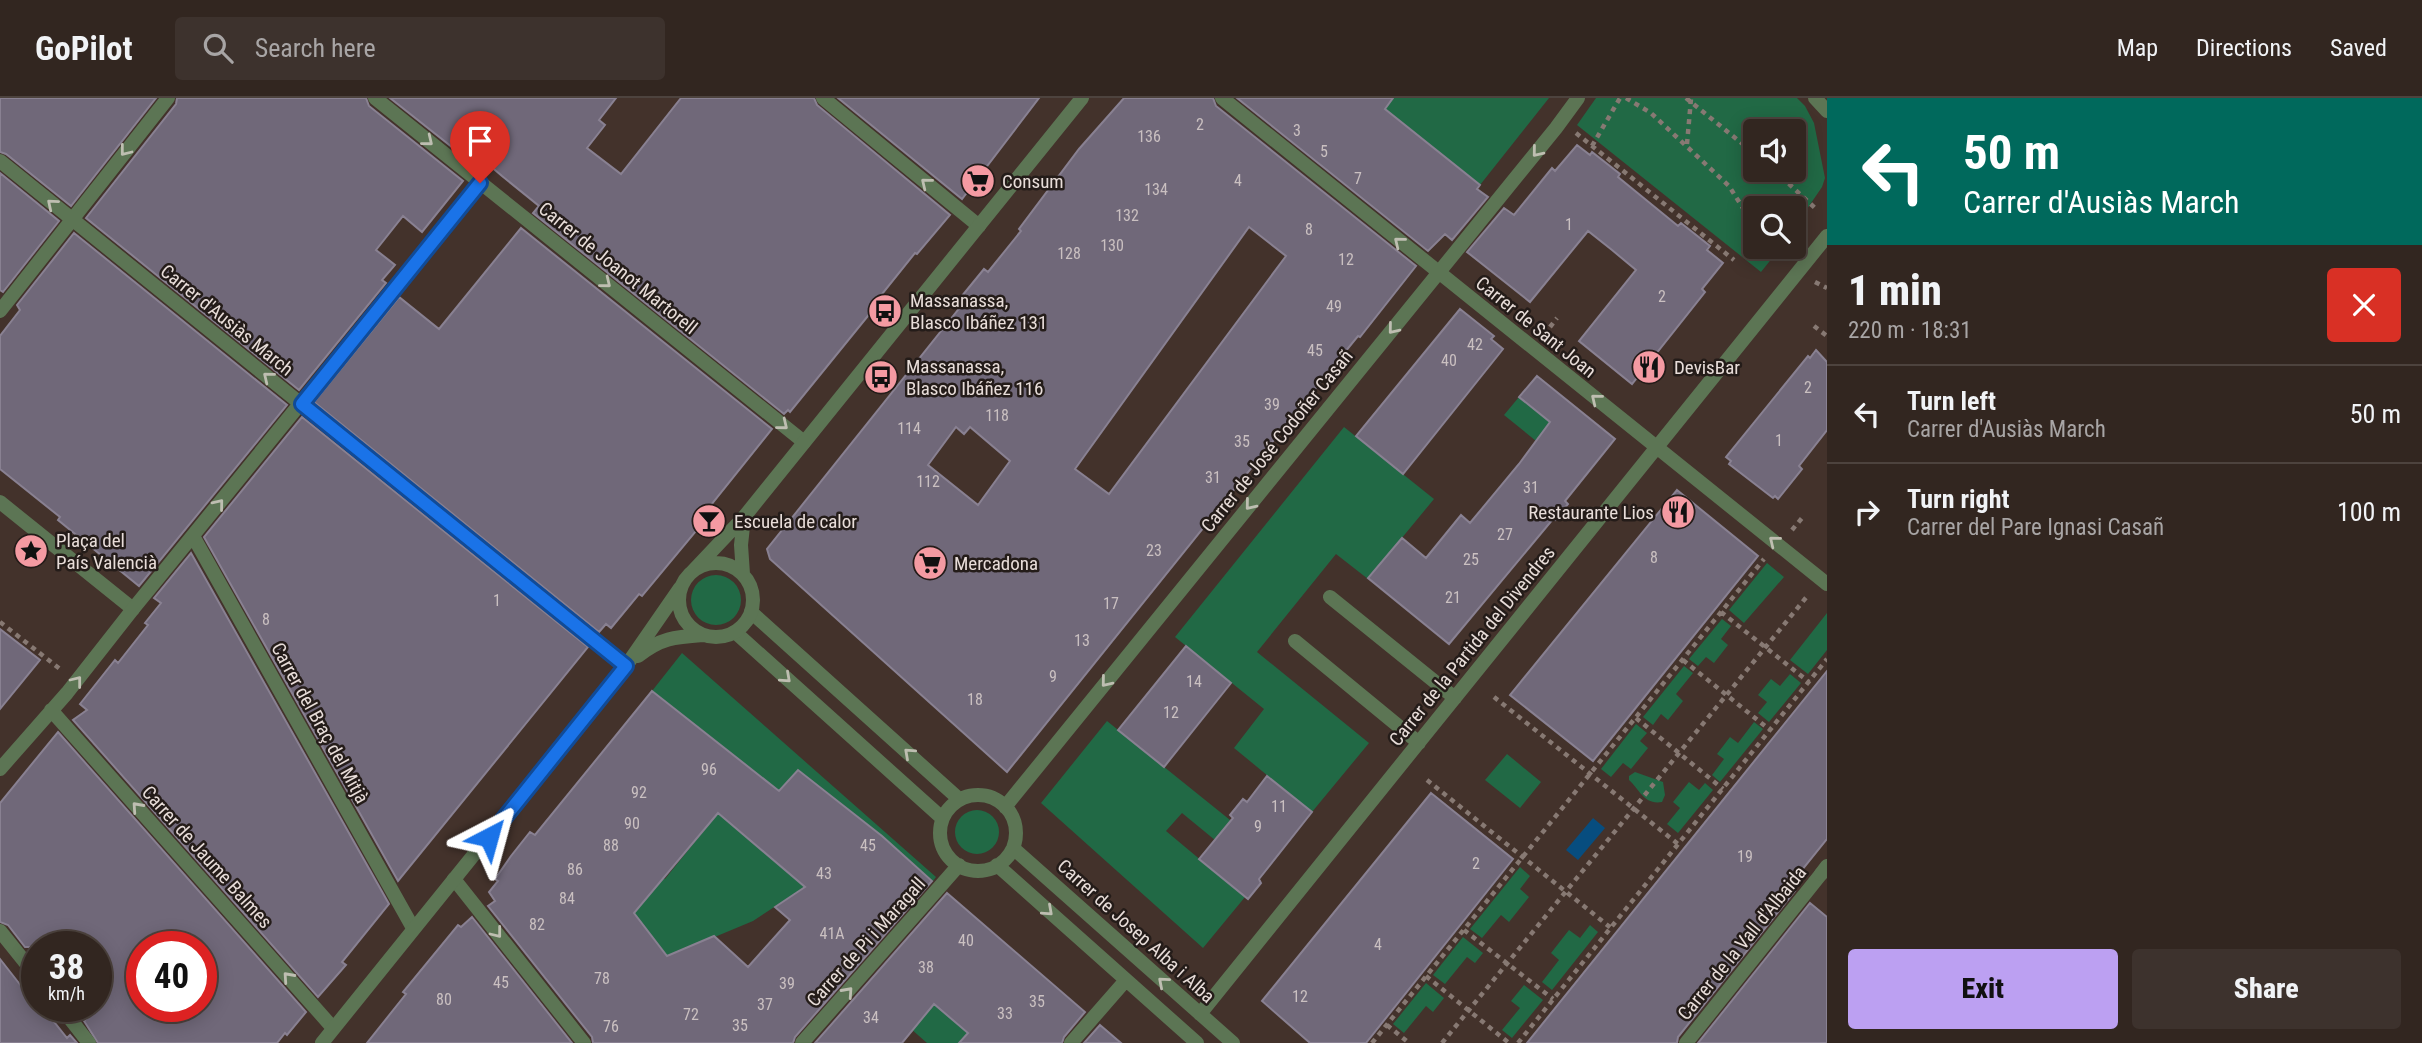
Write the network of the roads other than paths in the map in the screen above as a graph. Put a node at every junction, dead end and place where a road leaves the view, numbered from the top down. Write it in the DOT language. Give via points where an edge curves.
graph roads {
  1 [pos="168,98"];
  2 [pos="375,98"];
  3 [pos="823,98"];
  4 [pos="1082,98"];
  5 [pos="1222,98"];
  6 [pos="1577,98"];
  7 [pos="1815,98"];
  8 [pos="1827,111"];
  9 [pos="0,161"];
  10 [pos="480,183"];
  11 [pos="71,220"];
  12 [pos="979,226"];
  13 [pos="1827,236"];
  14 [pos="1438,273"];
  15 [pos="0,310"];
  16 [pos="302,404"];
  17 [pos="804,442"];
  18 [pos="1657,447"];
  19 [pos="0,502"];
  20 [pos="744,517"];
  21 [pos="193,536"];
  22 [pos="692,572"];
  23 [pos="743,574"];
  24 [pos="1827,584"];
  25 [pos="680,588"];
  26 [pos="1330,597"];
  27 [pos="133,609"];
  28 [pos="751,612"];
  29 [pos="735,632"];
  30 [pos="704,635"];
  31 [pos="1295,642"];
  32 [pos="626,666"];
  33 [pos="1455,698"];
  34 [pos="51,710"];
  35 [pos="1419,743"];
  36 [pos="0,769"];
  37 [pos="959,799"];
  38 [pos="1005,807"];
  39 [pos="942,818"];
  40 [pos="1013,848"];
  41 [pos="959,865"];
  42 [pos="997,865"];
  43 [pos="1824,870"];
  44 [pos="454,879"];
  45 [pos="413,928"];
  46 [pos="0,931"];
  47 [pos="21,957"];
  48 [pos="1126,980"];
  49 [pos="1200,1014"];
  50 [pos="73,1022"];
  51 [pos="333,1028"];
  52 [pos="89,1043"];
  53 [pos="322,1043"];
  54 [pos="584,1043"];
  55 [pos="802,1043"];
  56 [pos="1071,1043"];
  57 [pos="1197,1043"];
  58 [pos="1233,1043"];
  59 [pos="1686,1043"];
  1 -- 11 [label="street, one-way"];
  2 -- 10 [label="street, Carrer de Joanot Martorell, one-way"];
  12 -- 3 [label="street, one-way"];
  4 -- 12 [label="street"];
  14 -- 5 [label="street, Carrer de Sant Joan, one-way"];
  6 -- 14 [label="street, Carrer de José Codoñer Casañ, one-way"];
  7 -- 8 [label="street"];
  11 -- 9 [label="street, Carrer d'Ausiàs March, one-way"];
  10 -- 16 [label="street"];
  10 -- 17 [label="street, Carrer de Joanot Martorell, one-way"];
  11 -- 15 [label="street"];
  16 -- 11 [label="street, Carrer d'Ausiàs March, one-way"];
  12 -- 17 [label="street"];
  13 -- 18 [label="street, Carrer de la Partida del Divendres"];
  18 -- 14 [label="street, Carrer de Sant Joan, one-way"];
  14 -- 38 [label="street, Carrer de José Codoñer Casañ, one-way"];
  21 -- 16 [label="street, one-way"];
  16 -- 32 [label="street, Carrer d'Ausiàs March"];
  17 -- 20 [label="street"];
  24 -- 18 [label="street, Carrer de Sant Joan, one-way"];
  18 -- 33 [label="street, Carrer de la Partida del Divendres"];
  19 -- 27 [label="street"];
  20 -- 22 [label="street"];
  20 -- 23 [label="street"];
  21 -- 27 [label="street"];
  21 -- 45 [label="street, Carrer del Braç del Mitjà"];
  22 -- 23 [label="street" via="723,563"];
  22 -- 25 [label="street"];
  23 -- 28 [label="street" via="753,592"];
  25 -- 30 [label="street" via="678,600 685,622"];
  25 -- 32 [label="street"];
  26 -- 33 [label="street"];
  34 -- 27 [label="street, one-way"];
  28 -- 29 [label="street"];
  37 -- 28 [label="street, one-way"];
  29 -- 30 [label="street"];
  29 -- 39 [label="street, one-way"];
  30 -- 32 [label="street" via="655,643"];
  31 -- 35 [label="street"];
  32 -- 44 [label="street"];
  33 -- 35 [label="street, Carrer de la Partida del Divendres"];
  34 -- 36 [label="street"];
  51 -- 34 [label="street, Carrer de Jaume Balmes, one-way"];
  35 -- 49 [label="street, Carrer de la Partida del Divendres"];
  37 -- 38 [label="street" via="984,795"];
  37 -- 39 [label="street"];
  38 -- 40 [label="street" via="1015,826"];
  39 -- 41 [label="street" via="943,849"];
  40 -- 42 [label="street"];
  49 -- 40 [label="street, Carrer de Josep Alba i Alba, one-way"];
  41 -- 42 [label="street" via="977,871"];
  55 -- 41 [label="street, Carrer de Pi i Maragall, one-way"];
  42 -- 48 [label="street, one-way"];
  43 -- 59 [label="street, Carrer de la Vall d'Albaida"];
  44 -- 45 [label="street"];
  44 -- 54 [label="street, one-way"];
  45 -- 51 [label="street"];
  46 -- 47 [label="street"];
  48 -- 56 [label="street"];
  48 -- 57 [label="street"];
  49 -- 58 [label="street, Carrer de Josep Alba i Alba"];
  50 -- 52 [label="street"];
  51 -- 53 [label="street"];
}
